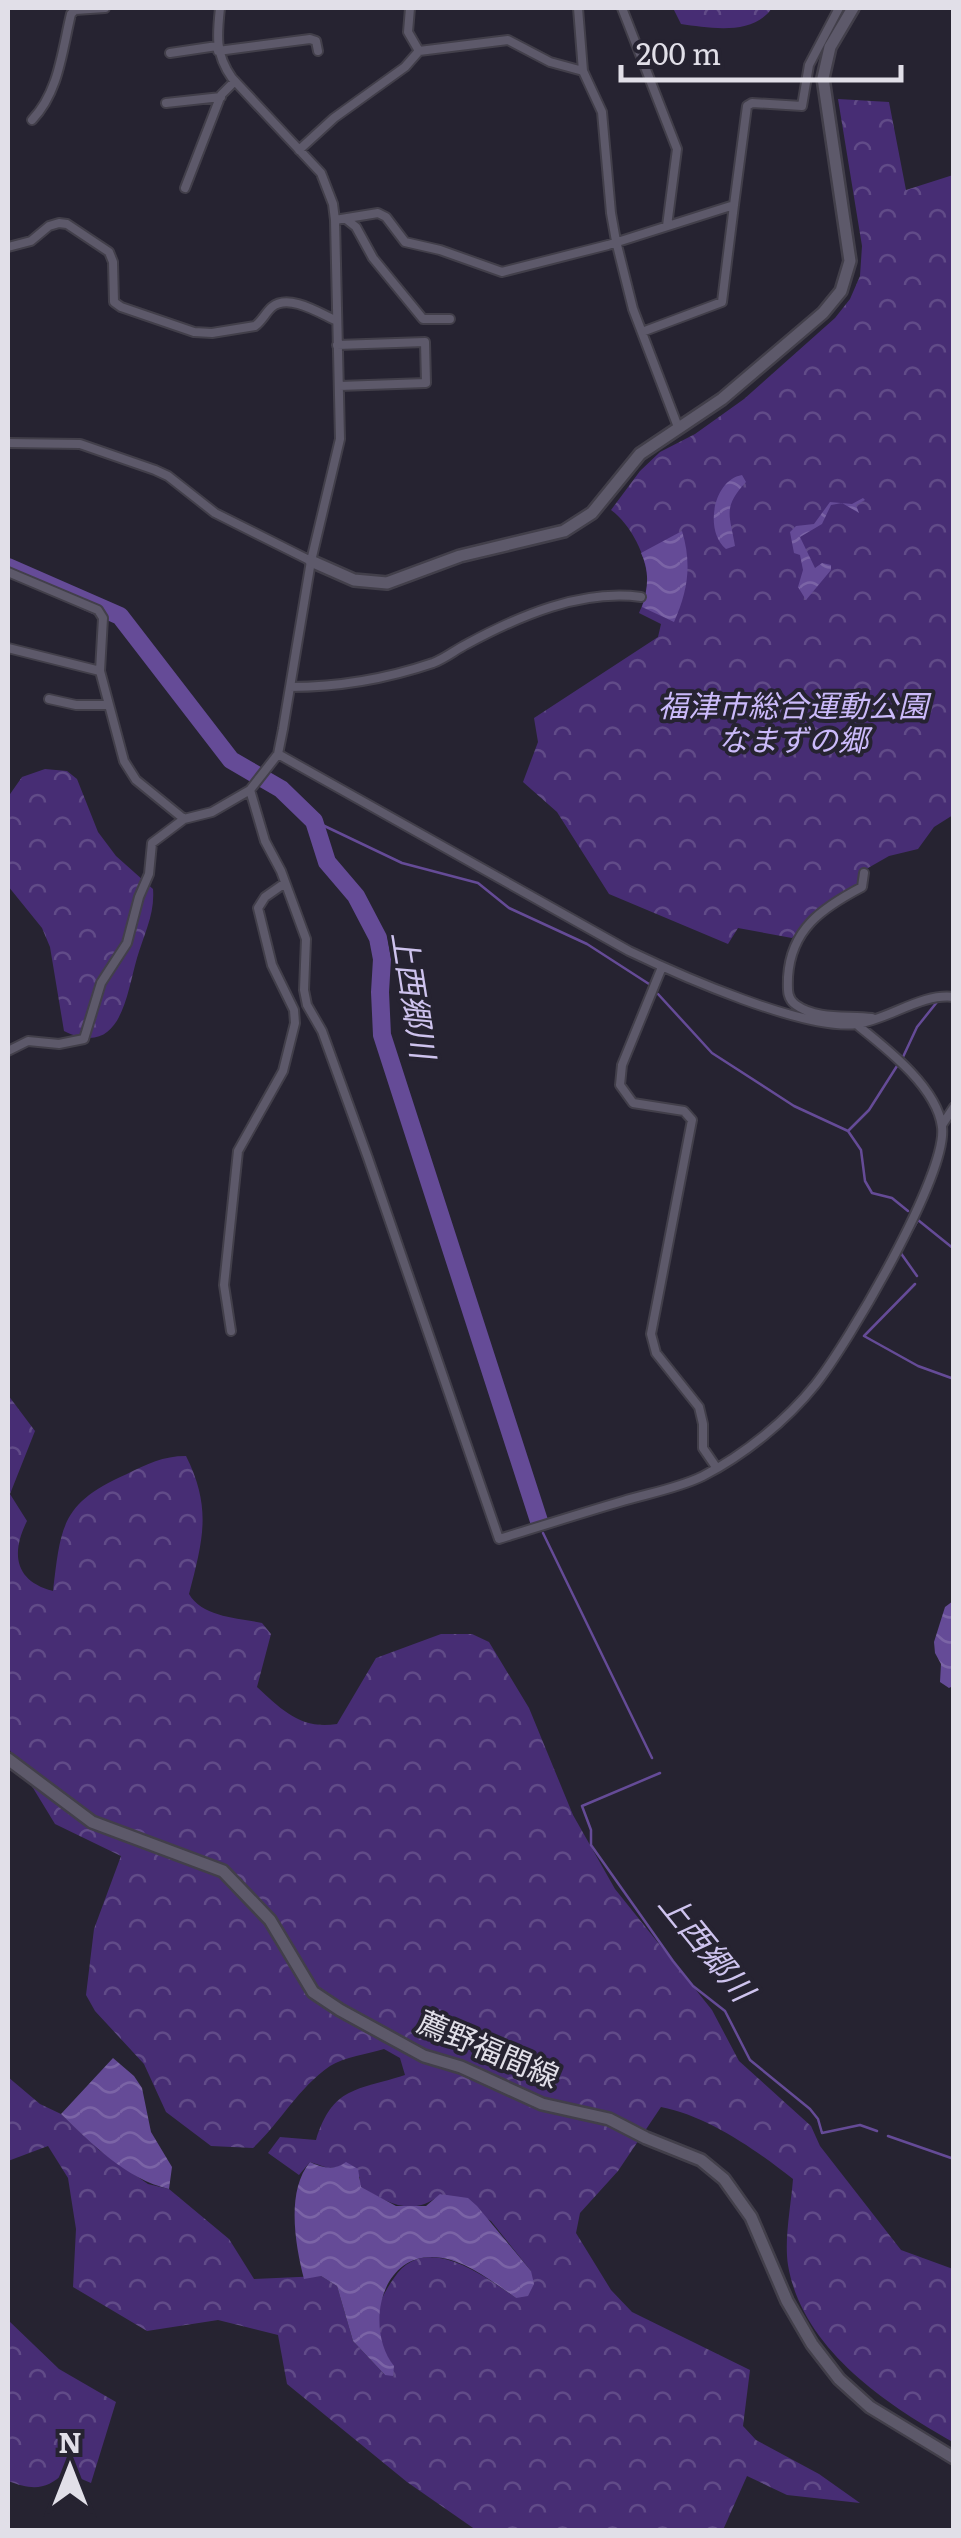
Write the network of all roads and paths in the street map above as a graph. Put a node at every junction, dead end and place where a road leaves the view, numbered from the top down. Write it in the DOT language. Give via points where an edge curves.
graph roads {
  1 [pos="102,8"];
  2 [pos="220,8"];
  3 [pos="410,8"];
  4 [pos="578,8"];
  5 [pos="622,8"];
  6 [pos="839,8"];
  7 [pos="854,8"];
  8 [pos="217,48"];
  9 [pos="318,51"];
  10 [pos="419,51"];
  11 [pos="170,53"];
  12 [pos="583,71"];
  13 [pos="235,82"];
  14 [pos="220,97"];
  15 [pos="166,103"];
  16 [pos="32,120"];
  17 [pos="299,150"];
  18 [pos="185,188"];
  19 [pos="734,205"];
  20 [pos="334,220"];
  21 [pos="346,220"];
  22 [pos="668,226"];
  23 [pos="616,241"];
  24 [pos="8,246"];
  25 [pos="450,319"];
  26 [pos="336,322"];
  27 [pos="642,332"];
  28 [pos="337,345"];
  29 [pos="339,386"];
  30 [pos="678,427"];
  31 [pos="8,442"];
  32 [pos="311,561"];
  33 [pos="8,572"];
  34 [pos="642,597"];
  35 [pos="8,648"];
  36 [pos="100,671"];
  37 [pos="290,687"];
  38 [pos="49,699"];
  39 [pos="107,705"];
  40 [pos="278,754"];
  41 [pos="252,788"];
  42 [pos="184,819"];
  43 [pos="864,873"];
  44 [pos="285,883"];
  45 [pos="662,967"];
  46 [pos="946,996"];
  47 [pos="876,1019"];
  48 [pos="856,1024"];
  49 [pos="8,1051"];
  50 [pos="954,1107"];
  51 [pos="942,1124"];
  52 [pos="232,1330"];
  53 [pos="716,1467"];
  54 [pos="8,1758"];
  55 [pos="954,2458"];
  1 -- 16 [label="street" via="71,14 53,89"];
  2 -- 8 [label="street"];
  3 -- 10 [label="street" via="408,32"];
  4 -- 12 [label="street"];
  5 -- 22 [label="street" via="677,149"];
  6 -- 19 [label="street" via="809,65 802,106 746,106"];
  7 -- 30 [label="main road" via="830,47 823,78 850,243 848,277 823,313 744,382"];
  8 -- 9 [label="street" via="310,39"];
  8 -- 11 [label="street"];
  8 -- 13 [label="street"];
  10 -- 12 [label="street" via="508,40"];
  10 -- 17 [label="street"];
  12 -- 23 [label="street" via="602,112"];
  13 -- 14 [label="street"];
  13 -- 17 [label="street"];
  14 -- 15 [label="street"];
  14 -- 18 [label="street"];
  17 -- 20 [label="street" via="326,182"];
  19 -- 22 [label="street"];
  19 -- 27 [label="street" via="722,302"];
  20 -- 21 [label="street"];
  20 -- 26 [label="street"];
  21 -- 23 [label="street" via="378,213 405,242 502,272"];
  21 -- 25 [label="street" via="423,319"];
  22 -- 23 [label="street"];
  23 -- 27 [label="street"];
  24 -- 26 [label="street" via="67,224 109,252 114,302 121,308 194,332 255,326 272,307 294,303"];
  26 -- 28 [label="street"];
  27 -- 30 [label="street"];
  28 -- 29 [label="street"];
  28 -- 29 [label="street" via="425,342 426,382"];
  29 -- 32 [label="street" via="340,439"];
  30 -- 32 [label="main road" via="640,454 592,513 564,531 460,556 387,583 354,580"];
  31 -- 32 [label="street" via="80,444 155,470 215,513"];
  32 -- 37 [label="street"];
  33 -- 36 [label="street" via="98,610"];
  34 -- 37 [label="street" via="578,599 436,662 356,683"];
  35 -- 36 [label="street"];
  36 -- 39 [label="street"];
  37 -- 40 [label="street"];
  38 -- 39 [label="street"];
  39 -- 42 [label="street" via="136,780"];
  40 -- 41 [label="street"];
  40 -- 45 [label="street"];
  41 -- 42 [label="street" via="212,812"];
  41 -- 44 [label="street" via="265,842"];
  42 -- 49 [label="street" via="152,843 127,943 101,983 84,1039 28,1042"];
  43 -- 47 [label="street" via="862,888 828,906 793,946 788,993 809,1011"];
  44 -- 52 [label="street" via="258,908 295,1022 282,1072 238,1151 224,1286"];
  44 -- 53 [label="street" via="306,939 308,1005 500,1539 682,1484"];
  45 -- 48 [label="street" via="794,1017"];
  45 -- 53 [label="street" via="620,1085 633,1102 684,1110 692,1120 650,1334 656,1353 699,1407 700,1441"];
  46 -- 47 [label="street"];
  47 -- 48 [label="street"];
  48 -- 51 [label="street" via="917,1080"];
  50 -- 51 [label="street"];
  51 -- 53 [label="street" via="920,1205 852,1333 798,1404"];
  54 -- 55 [label="main road, 薦野福間線" via="92,1822 223,1871 270,1920 313,1992 340,2010 424,2056 542,2104 609,2119 712,2169 751,2216 786,2301 839,2380"];
}
